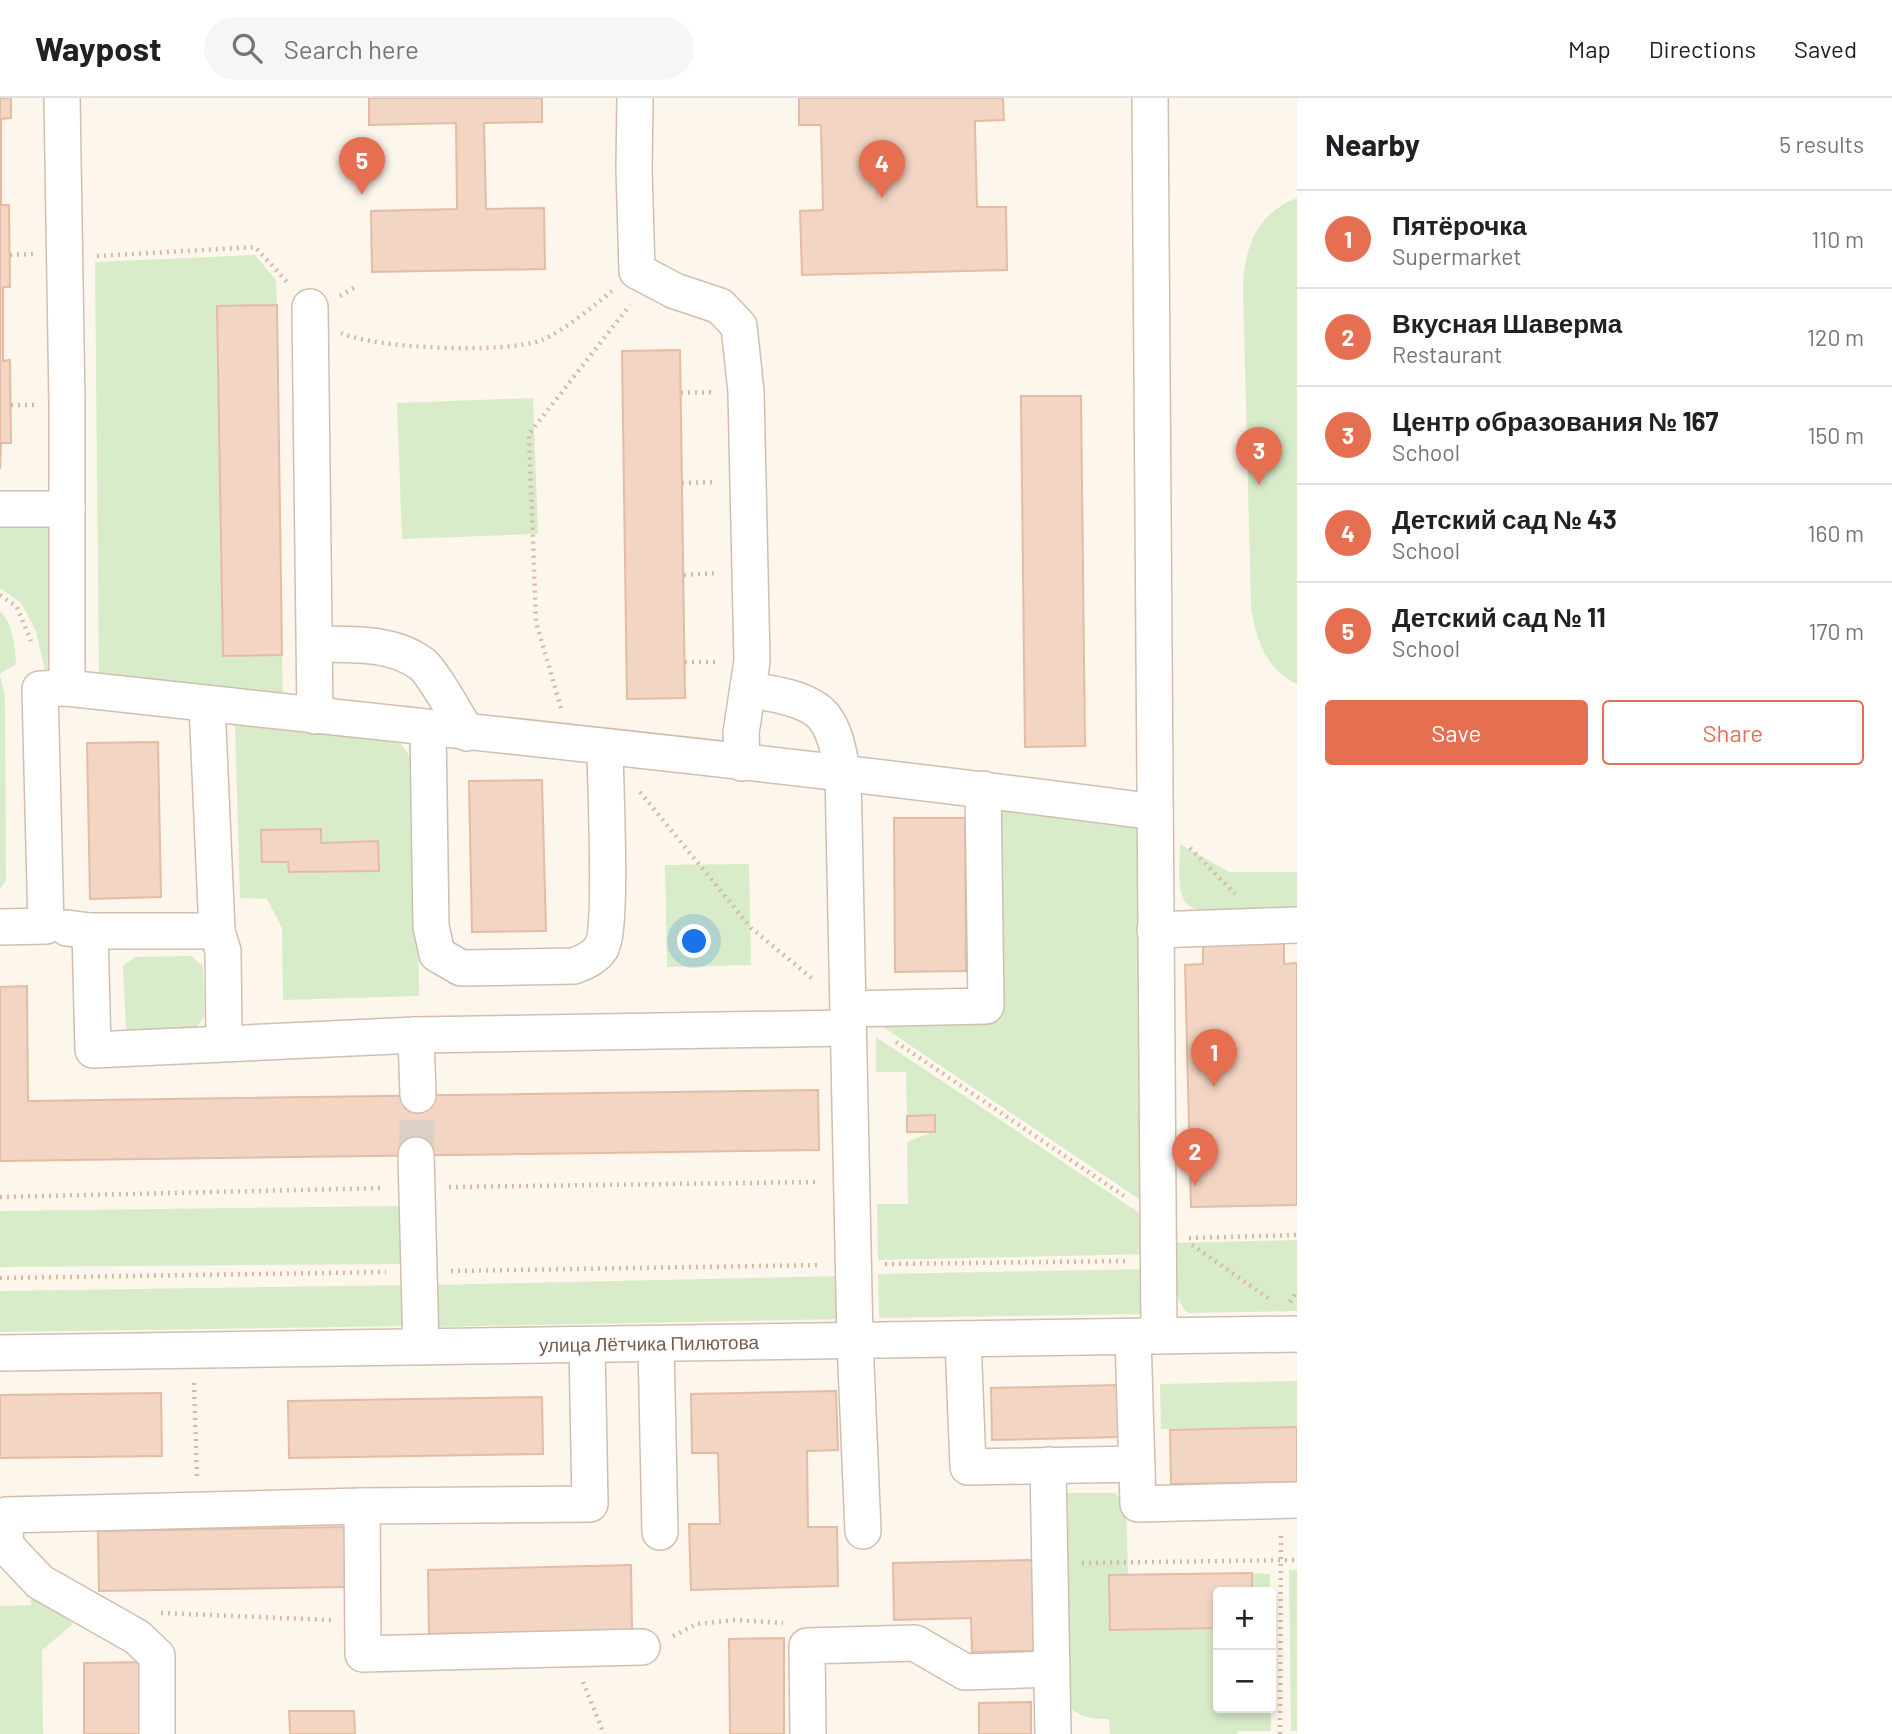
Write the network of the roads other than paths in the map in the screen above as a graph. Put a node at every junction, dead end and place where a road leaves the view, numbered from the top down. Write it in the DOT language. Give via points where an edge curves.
graph roads {
  1 [pos="62,98"];
  2 [pos="635,98"];
  3 [pos="1150,98"];
  4 [pos="323,302"];
  5 [pos="0,509"];
  6 [pos="67,509"];
  7 [pos="315,644"];
  8 [pos="53,689"];
  9 [pos="748,691"];
  10 [pos="206,704"];
  11 [pos="315,716"];
  12 [pos="428,729"];
  13 [pos="467,733"];
  14 [pos="588,746"];
  15 [pos="742,763"];
  16 [pos="843,774"];
  17 [pos="983,789"];
  18 [pos="1155,813"];
  19 [pos="1281,925"];
  20 [pos="46,926"];
  21 [pos="0,928"];
  22 [pos="1155,930"];
  23 [pos="90,931"];
  24 [pos="217,931"];
  25 [pos="848,1018"];
  26 [pos="416,1035"];
  27 [pos="224,1043"];
  28 [pos="418,1095"];
  29 [pos="416,1171"];
  30 [pos="1297,1334"];
  31 [pos="1146,1337"];
  32 [pos="963,1339"];
  33 [pos="855,1341"];
  34 [pos="656,1344"];
  35 [pos="587,1345"];
  36 [pos="421,1347"];
  37 [pos="0,1353"];
  38 [pos="1137,1464"];
  39 [pos="1048,1465"];
  40 [pos="362,1506"];
  41 [pos="1289,1511"];
  42 [pos="863,1531"];
  43 [pos="660,1532"];
  44 [pos="2,1545"];
  45 [pos="642,1647"];
  46 [pos="1052,1669"];
  47 [pos="157,1734"];
  48 [pos="808,1734"];
  49 [pos="1053,1734"];
  1 -- 6 [label="street"];
  2 -- 9 [label="street" via="637,271 675,291 720,306 739,326 747,430 752,661"];
  3 -- 18 [label="street"];
  4 -- 7 [label="street"];
  5 -- 6 [label="street"];
  6 -- 8 [label="street"];
  7 -- 11 [label="street"];
  7 -- 13 [label="street" via="397,650 424,665"];
  8 -- 10 [label="street"];
  8 -- 20 [label="street"];
  9 -- 15 [label="street"];
  9 -- 16 [label="street" via="798,700 824,716"];
  10 -- 11 [label="street"];
  10 -- 24 [label="street"];
  11 -- 12 [label="street"];
  12 -- 13 [label="street"];
  12 -- 14 [label="street" via="431,926 437,954 461,968 574,966 602,947 607,916"];
  13 -- 14 [label="street"];
  14 -- 15 [label="street"];
  15 -- 16 [label="street"];
  16 -- 17 [label="street"];
  16 -- 25 [label="street"];
  17 -- 18 [label="street"];
  17 -- 25 [label="street" via="986,1006"];
  18 -- 22 [label="street"];
  19 -- 22 [label="street"];
  20 -- 21 [label="street"];
  20 -- 23 [label="street"];
  22 -- 31 [label="street"];
  23 -- 24 [label="street"];
  23 -- 27 [label="street" via="93,1050"];
  24 -- 27 [label="street" via="223,951"];
  25 -- 26 [label="street"];
  25 -- 33 [label="street"];
  26 -- 27 [label="street"];
  26 -- 28 [label="street"];
  29 -- 36 [label="street"];
  30 -- 31 [label="street, улица Лётчика Пилютова"];
  31 -- 32 [label="street, улица Лётчика Пилютова"];
  31 -- 38 [label="street"];
  32 -- 33 [label="street, улица Лётчика Пилютова"];
  32 -- 39 [label="street" via="968,1467"];
  33 -- 34 [label="street, улица Лётчика Пилютова"];
  33 -- 42 [label="street"];
  34 -- 35 [label="street, улица Лётчика Пилютова"];
  34 -- 43 [label="street"];
  35 -- 36 [label="street, улица Лётчика Пилютова"];
  35 -- 40 [label="street" via="590,1504"];
  36 -- 37 [label="street, улица Лётчика Пилютова"];
  38 -- 39 [label="street"];
  38 -- 41 [label="street" via="1138,1504"];
  39 -- 46 [label="street"];
  40 -- 44 [label="street" via="6,1515"];
  40 -- 45 [label="street" via="363,1654"];
  44 -- 47 [label="street" via="40,1582 138,1637 157,1656"];
  46 -- 48 [label="street" via="965,1672 915,1643 807,1646"];
  46 -- 49 [label="street"];
}
